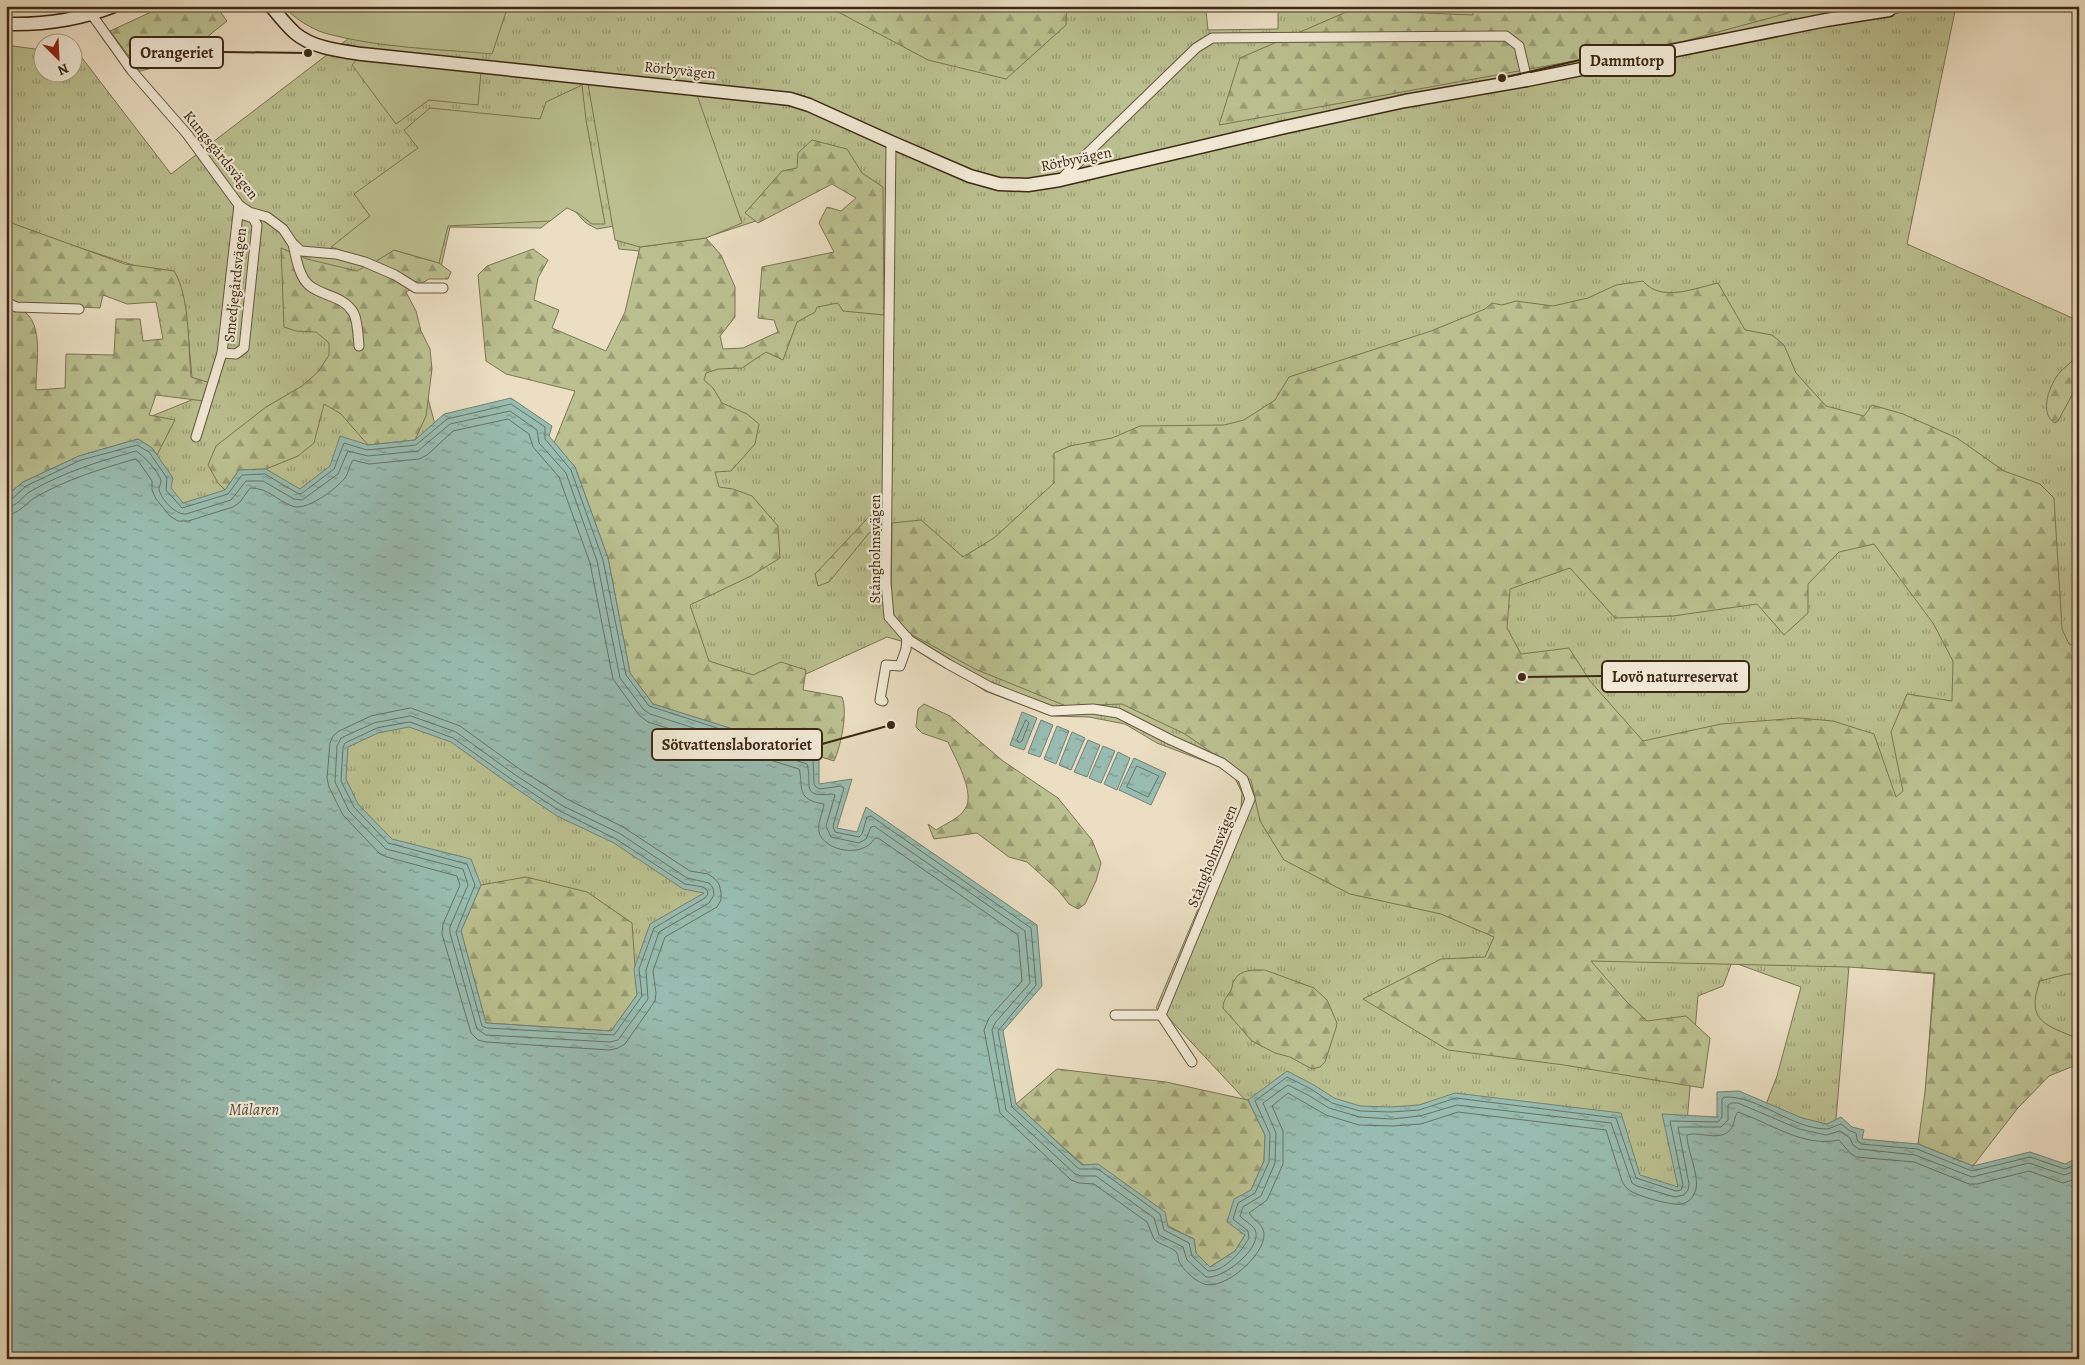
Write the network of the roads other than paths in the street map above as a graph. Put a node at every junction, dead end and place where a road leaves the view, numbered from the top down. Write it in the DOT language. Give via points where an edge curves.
graph roads {
  1 [pos="114,6"];
  2 [pos="271,6"];
  3 [pos="1907,6"];
  4 [pos="1888,10"];
  5 [pos="92,15"];
  6 [pos="6,24"];
  7 [pos="1527,80"];
  8 [pos="890,142"];
  9 [pos="1060,180"];
  10 [pos="239,210"];
  11 [pos="292,244"];
  12 [pos="443,288"];
  13 [pos="6,302"];
  14 [pos="79,309"];
  15 [pos="359,346"];
  16 [pos="222,353"];
  17 [pos="196,437"];
  18 [pos="907,637"];
  19 [pos="883,701"];
  20 [pos="1114,1015"];
  21 [pos="1160,1015"];
  22 [pos="1192,1062"];
  1 -- 5 [label="street"];
  2 -- 8 [label="street, Rörbyvägen" via="296,35 335,50 790,99 809,104"];
  3 -- 4 [label="street, Rörbyvägen"];
  4 -- 7 [label="street, Rörbyvägen"];
  5 -- 6 [label="street" via="50,23"];
  5 -- 10 [label="street, Kungsgårdsvägen" via="132,71 187,134"];
  7 -- 9 [label="street, Rörbyvägen" via="1405,101"];
  7 -- 9 [label="street" via="1519,46 1506,36 1212,38 1196,48"];
  8 -- 9 [label="street, Rörbyvägen" via="970,176 999,184 1028,186"];
  8 -- 18 [label="street, Stångholmsvägen" via="886,583 889,618"];
  10 -- 11 [label="street, Kungsgårdsvägen" via="266,217 283,229"];
  10 -- 16 [label="street, Smedjegårdsvägen"];
  10 -- 16 [label="street, Smedjegårdsvägen" via="257,225 244,348 236,354"];
  11 -- 12 [label="street" via="301,251 336,254 365,262 416,288"];
  11 -- 15 [label="street" via="297,265 309,285 344,300 354,313"];
  13 -- 14 [label="street" via="16,307"];
  16 -- 17 [label="street, Smedjegårdsvägen"];
  18 -- 19 [label="street" via="900,666 886,665 880,700"];
  18 -- 21 [label="street, Stångholmsvägen" via="990,687 1052,711 1093,709 1118,713 1222,762 1243,779 1250,799"];
  20 -- 21 [label="street"];
  21 -- 22 [label="street"];
}
